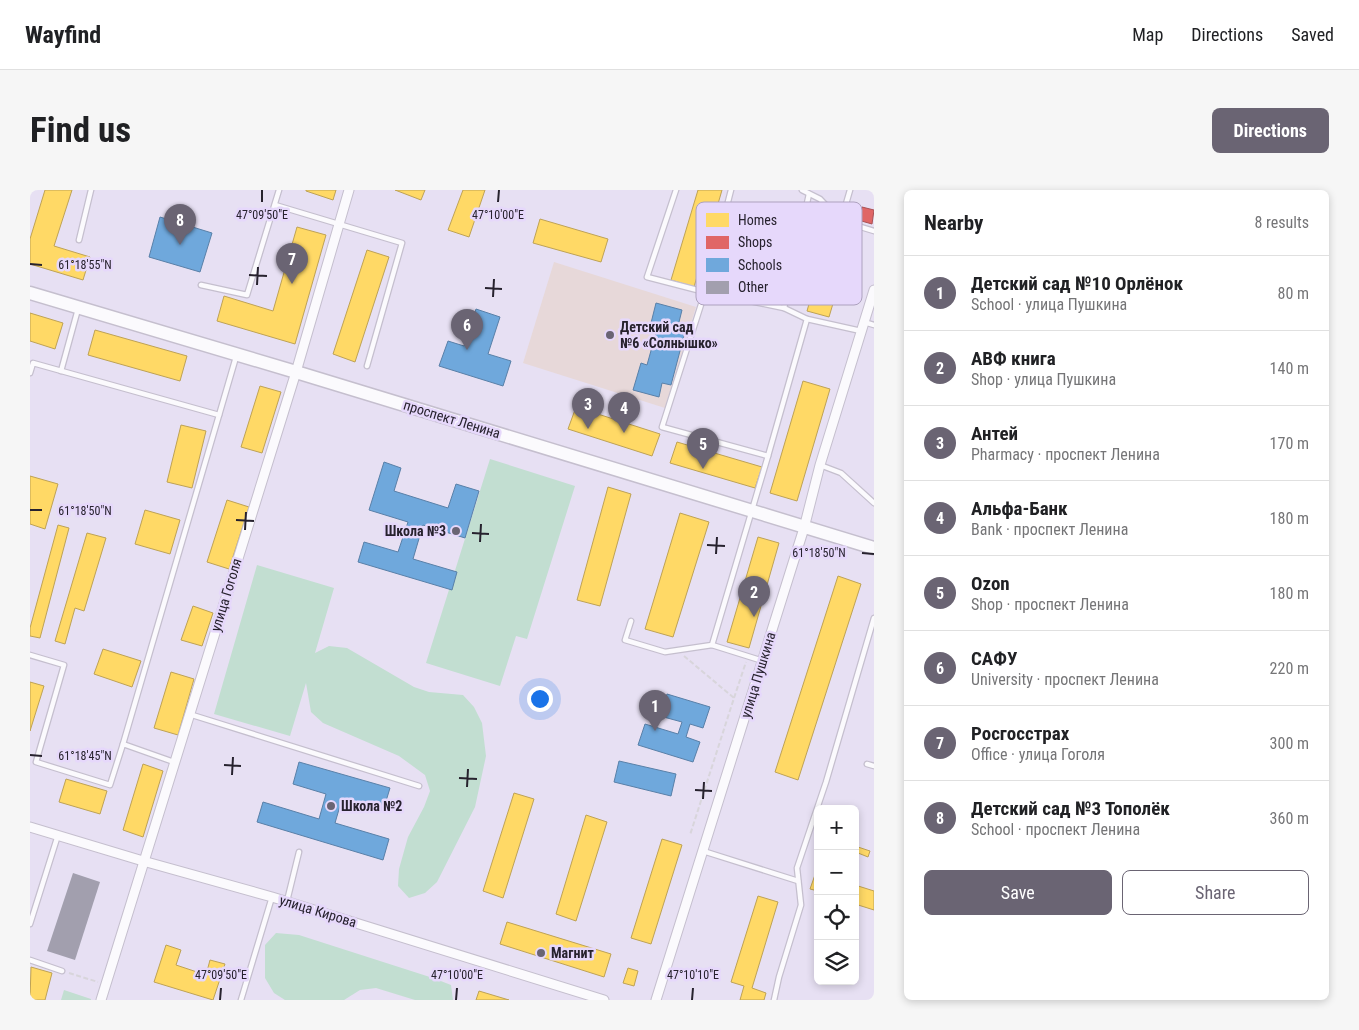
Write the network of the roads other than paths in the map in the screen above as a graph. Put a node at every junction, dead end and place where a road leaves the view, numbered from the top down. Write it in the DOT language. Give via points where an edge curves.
graph roads {
  1 [pos="91,190"];
  2 [pos="279,190"];
  3 [pos="349,190"];
  4 [pos="676,190"];
  5 [pos="802,190"];
  6 [pos="809,194"];
  7 [pos="807,202"];
  8 [pos="822,202"];
  9 [pos="275,205"];
  10 [pos="339,223"];
  11 [pos="862,227"];
  12 [pos="874,231"];
  13 [pos="80,240"];
  14 [pos="201,285"];
  15 [pos="696,290"];
  16 [pos="874,290"];
  17 [pos="30,293"];
  18 [pos="701,305"];
  19 [pos="769,305"];
  20 [pos="785,305"];
  21 [pos="79,307"];
  22 [pos="784,308"];
  23 [pos="808,320"];
  24 [pos="874,325"];
  25 [pos="863,326"];
  26 [pos="237,355"];
  27 [pos="367,366"];
  28 [pos="61,371"];
  29 [pos="296,372"];
  30 [pos="30,373"];
  31 [pos="219,415"];
  32 [pos="768,456"];
  33 [pos="820,465"];
  34 [pos="874,504"];
  35 [pos="752,511"];
  36 [pos="804,528"];
  37 [pos="874,548"];
  38 [pos="874,618"];
  39 [pos="631,621"];
  40 [pos="712,645"];
  41 [pos="30,655"];
  42 [pos="763,661"];
  43 [pos="189,714"];
  44 [pos="123,744"];
  45 [pos="174,762"];
  46 [pos="867,764"];
  47 [pos="874,766"];
  48 [pos="419,786"];
  49 [pos="30,827"];
  50 [pos="58,835"];
  51 [pos="703,851"];
  52 [pos="298,852"];
  53 [pos="143,861"];
  54 [pos="798,881"];
  55 [pos="272,897"];
  56 [pos="286,902"];
  57 [pos="30,924"];
  58 [pos="30,960"];
  59 [pos="62,970"];
  60 [pos="774,999"];
  61 [pos="101,1000"];
  62 [pos="241,1000"];
  63 [pos="604,1000"];
  64 [pos="656,1000"];
  65 [pos="780,1000"];
  1 -- 13 [label="lane"];
  2 -- 9 [label="lane"];
  3 -- 10 [label="street, улица Гоголя"];
  4 -- 15 [label="lane" via="647,277"];
  5 -- 6 [label="lane"];
  6 -- 7 [label="lane"];
  6 -- 8 [label="lane"];
  9 -- 10 [label="lane"];
  9 -- 14 [label="lane" via="247,295"];
  10 -- 27 [label="lane" via="402,243"];
  10 -- 29 [label="street, улица Гоголя"];
  11 -- 12 [label="lane"];
  16 -- 25 [label="street, улица Пушкина"];
  17 -- 21 [label="street, проспект Ленина"];
  18 -- 32 [label="lane" via="662,427"];
  19 -- 22 [label="lane"];
  20 -- 22 [label="lane"];
  21 -- 26 [label="street, проспект Ленина"];
  21 -- 28 [label="lane"];
  22 -- 23 [label="lane"];
  23 -- 25 [label="lane"];
  23 -- 32 [label="lane"];
  24 -- 25 [label="lane"];
  25 -- 33 [label="street, улица Пушкина"];
  26 -- 29 [label="street, проспект Ленина"];
  26 -- 31 [label="lane"];
  28 -- 30 [label="lane" via="33,363"];
  28 -- 31 [label="lane"];
  29 -- 35 [label="street, проспект Ленина"];
  29 -- 43 [label="street, улица Гоголя"];
  31 -- 44 [label="lane"];
  32 -- 35 [label="lane"];
  33 -- 34 [label="lane" via="841,473"];
  33 -- 36 [label="street, улица Пушкина"];
  35 -- 36 [label="street, проспект Ленина"];
  35 -- 40 [label="lane"];
  36 -- 37 [label="street, проспект Ленина"];
  36 -- 42 [label="street, улица Пушкина"];
  38 -- 54 [label="lane" via="797,868"];
  39 -- 40 [label="lane" via="625,640 664,652"];
  40 -- 42 [label="lane"];
  41 -- 44 [label="lane" via="64,665 36,762 110,785"];
  42 -- 51 [label="street, улица Пушкина"];
  43 -- 45 [label="street, улица Гоголя"];
  43 -- 48 [label="lane"];
  44 -- 45 [label="lane"];
  45 -- 53 [label="street, улица Гоголя"];
  46 -- 47 [label="lane"];
  49 -- 50 [label="street, улица Кирова"];
  50 -- 53 [label="street, улица Кирова"];
  50 -- 57 [label="lane"];
  51 -- 54 [label="lane"];
  51 -- 64 [label="street, улица Пушкина"];
  52 -- 56 [label="lane"];
  53 -- 55 [label="street, улица Кирова"];
  53 -- 61 [label="street, улица Гоголя"];
  54 -- 60 [label="lane" via="801,905"];
  55 -- 56 [label="street, улица Кирова"];
  55 -- 62 [label="lane"];
  56 -- 63 [label="street, улица Кирова"];
  58 -- 59 [label="lane"];
  60 -- 65 [label="lane"];
}
